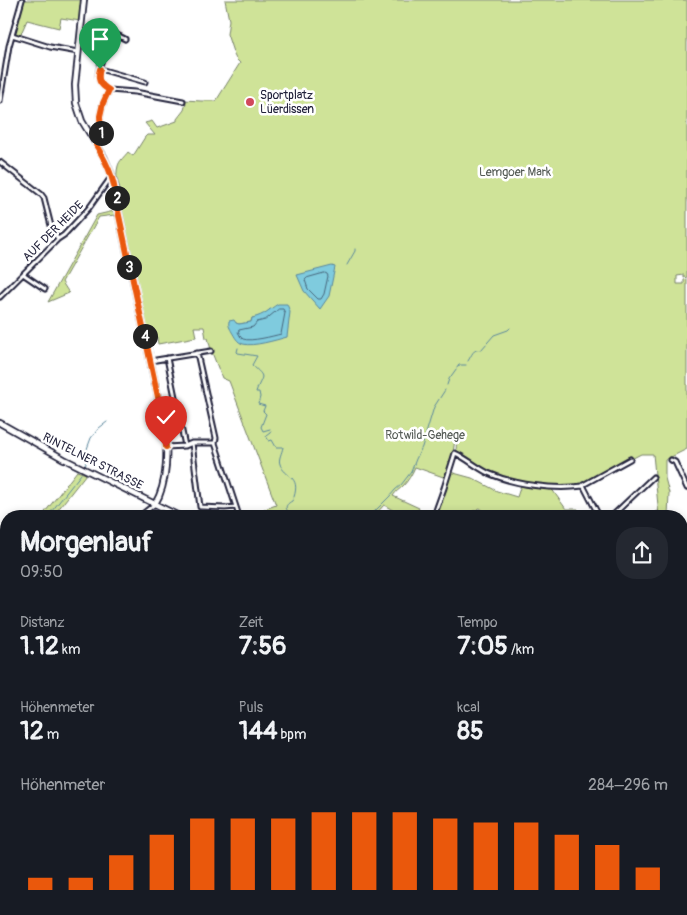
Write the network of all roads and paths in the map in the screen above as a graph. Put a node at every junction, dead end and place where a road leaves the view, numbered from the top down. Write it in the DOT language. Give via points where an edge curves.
graph roads {
  1 [pos="22,0"];
  2 [pos="84,0"];
  3 [pos="81,27"];
  4 [pos="12,35"];
  5 [pos="125,39"];
  6 [pos="78,52"];
  7 [pos="104,53"];
  8 [pos="100,69"];
  9 [pos="144,82"];
  10 [pos="109,90"];
  11 [pos="0,101"];
  12 [pos="183,102"];
  13 [pos="96,145"];
  14 [pos="0,162"];
  15 [pos="112,176"];
  16 [pos="58,239"];
  17 [pos="23,274"];
  18 [pos="45,290"];
  19 [pos="0,296"];
  20 [pos="211,351"];
  21 [pos="197,354"];
  22 [pos="167,358"];
  23 [pos="150,360"];
  24 [pos="0,423"];
  25 [pos="192,443"];
  26 [pos="215,443"];
  27 [pos="185,446"];
  28 [pos="166,447"];
  29 [pos="630,460"];
  30 [pos="671,460"];
  31 [pos="653,477"];
  32 [pos="583,486"];
  33 [pos="687,488"];
  34 [pos="155,504"];
  35 [pos="236,507"];
  36 [pos="148,510"];
  37 [pos="166,510"];
  38 [pos="237,510"];
  39 [pos="436,510"];
  40 [pos="596,510"];
  41 [pos="618,510"];
  1 -- 4 [label="street"];
  2 -- 3 [label="main road"];
  3 -- 6 [label="main road"];
  3 -- 7 [label="street"];
  4 -- 6 [label="street"];
  4 -- 11 [label="street"];
  5 -- 7 [label="street" via="115,36"];
  6 -- 13 [label="main road" via="74,85 76,103"];
  7 -- 8 [label="street"];
  8 -- 9 [label="street"];
  8 -- 10 [label="street" via="100,83"];
  10 -- 12 [label="street"];
  10 -- 13 [label="street" via="103,103 101,135"];
  13 -- 15 [label="main road"];
  14 -- 16 [label="street" via="41,194"];
  15 -- 16 [label="street, AUF DER HEIDE" via="86,211"];
  15 -- 23 [label="main road"];
  16 -- 17 [label="street, AUF DER HEIDE"];
  17 -- 18 [label="street, AUF DER HEIDE"];
  17 -- 19 [label="street, AUF DER HEIDE"];
  20 -- 21 [label="street"];
  21 -- 22 [label="street"];
  21 -- 26 [label="street"];
  22 -- 23 [label="street"];
  22 -- 27 [label="street"];
  23 -- 28 [label="main road"];
  24 -- 34 [label="main road, RINTELNER STRASSE"];
  25 -- 26 [label="street"];
  25 -- 27 [label="street"];
  25 -- 35 [label="street" via="200,507"];
  26 -- 35 [label="street"];
  27 -- 28 [label="street"];
  28 -- 34 [label="main road" via="165,477"];
  29 -- 32 [label="street"];
  30 -- 33 [label="street"];
  31 -- 41 [label="street"];
  32 -- 39 [label="street" via="523,484 489,473 455,453"];
  32 -- 40 [label="street"];
  34 -- 36 [label="street"];
  34 -- 37 [label="main road, RINTELNER STRASSE"];
  35 -- 38 [label="street"];
}
